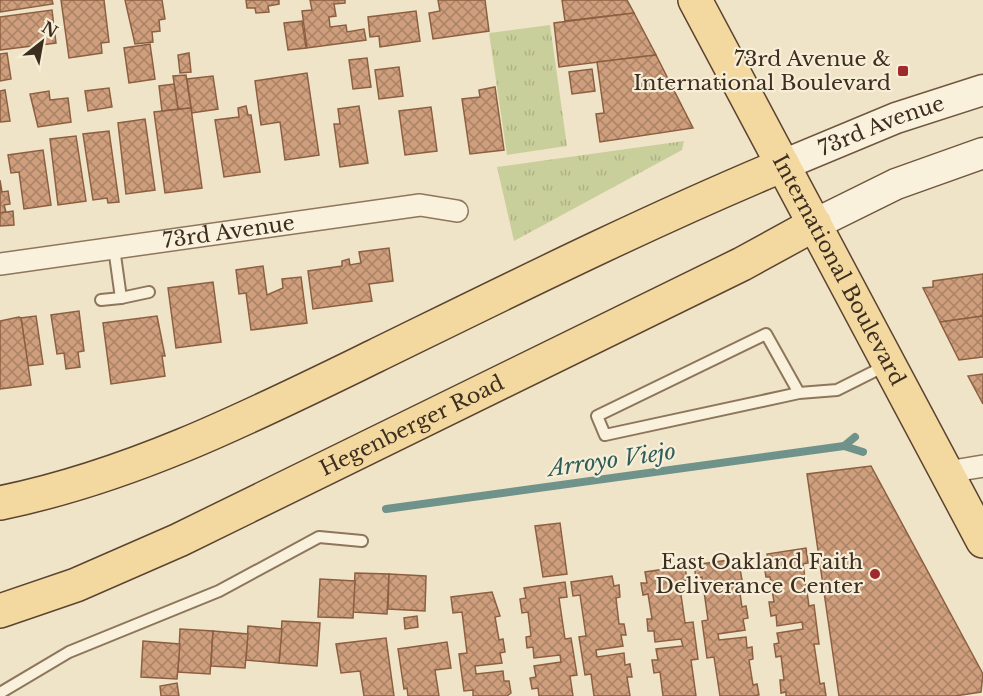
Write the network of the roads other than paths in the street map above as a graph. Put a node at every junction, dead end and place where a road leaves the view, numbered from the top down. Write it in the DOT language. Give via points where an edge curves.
graph roads {
  1 [pos="695,0"];
  2 [pos="983,90"];
  3 [pos="983,153"];
  4 [pos="783,165"];
  5 [pos="457,211"];
  6 [pos="815,224"];
  7 [pos="114,248"];
  8 [pos="0,264"];
  9 [pos="149,292"];
  10 [pos="121,298"];
  11 [pos="101,300"];
  12 [pos="889,363"];
  13 [pos="799,393"];
  14 [pos="983,466"];
  15 [pos="947,472"];
  16 [pos="0,502"];
  17 [pos="362,541"];
  18 [pos="983,541"];
  19 [pos="0,611"];
  20 [pos="0,693"];
  1 -- 4 [label="main road, International Boulevard"];
  2 -- 4 [label="main road, 73rd Avenue" via="896,118"];
  3 -- 6 [label="main road" via="886,188"];
  4 -- 6 [label="main road, International Boulevard"];
  4 -- 16 [label="main road" via="641,226 239,422 138,464 42,494"];
  5 -- 7 [label="street, 73rd Avenue" via="420,205"];
  6 -- 12 [label="main road, International Boulevard"];
  6 -- 19 [label="main road, Hegenberger Road" via="742,264 179,540 76,585"];
  7 -- 8 [label="street, 73rd Avenue"];
  7 -- 10 [label="lane"];
  9 -- 10 [label="lane"];
  10 -- 11 [label="lane"];
  12 -- 13 [label="lane" via="837,390"];
  12 -- 15 [label="main road, International Boulevard"];
  13 -- 13 [label="lane" via="766,334 597,416 605,435"];
  14 -- 15 [label="street"];
  15 -- 18 [label="main road, International Boulevard"];
  17 -- 20 [label="lane" via="319,537 219,591 69,652"];
}
